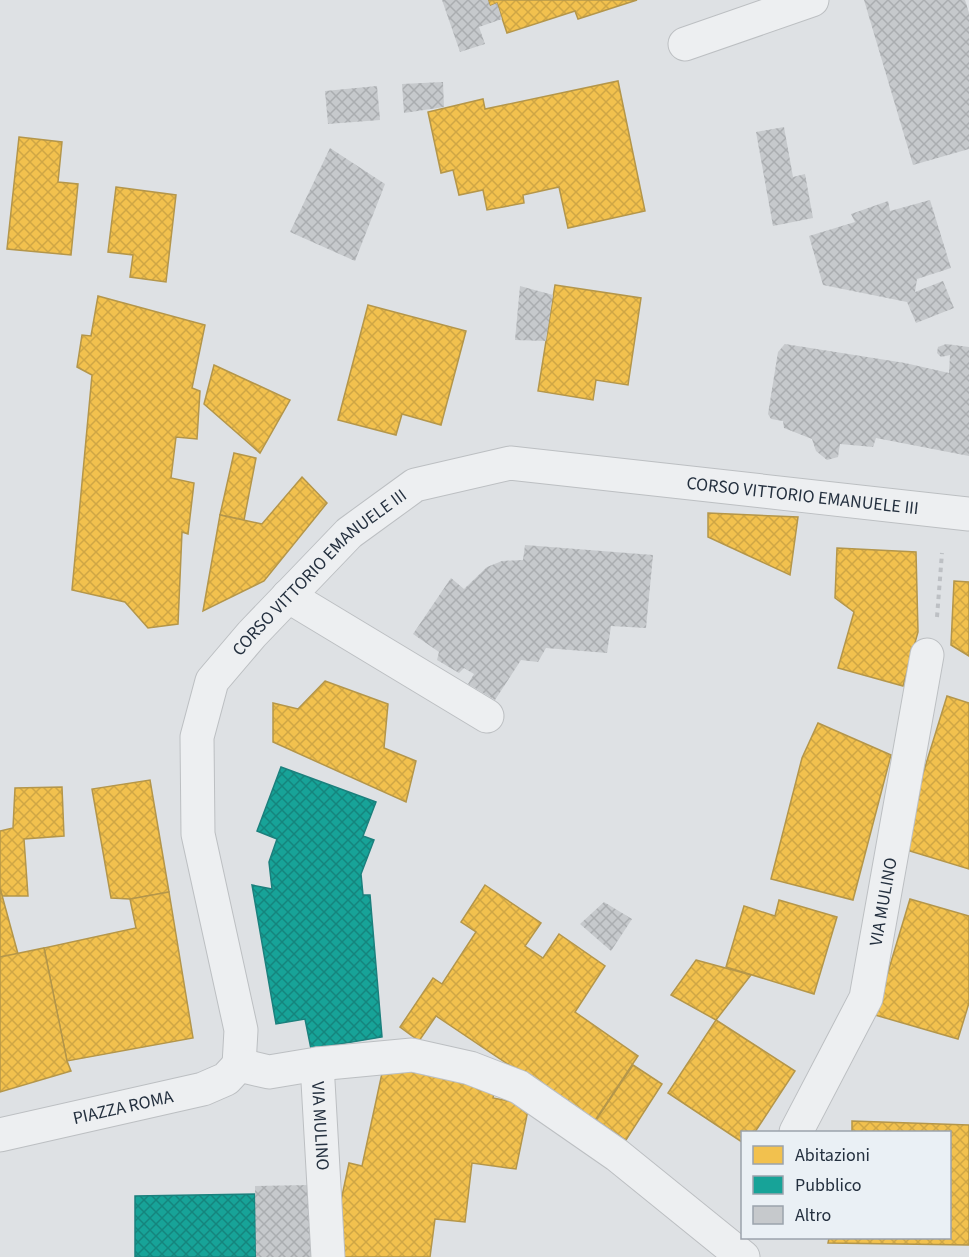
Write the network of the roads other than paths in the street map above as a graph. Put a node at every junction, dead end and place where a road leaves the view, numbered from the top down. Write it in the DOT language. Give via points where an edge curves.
graph roads {
  1 [pos="812,0"];
  2 [pos="685,44"];
  3 [pos="954,512"];
  4 [pos="288,596"];
  5 [pos="927,655"];
  6 [pos="487,716"];
  7 [pos="317,1064"];
  8 [pos="239,1065"];
  9 [pos="797,1131"];
  10 [pos="0,1135"];
  11 [pos="738,1244"];
  12 [pos="328,1257"];
  1 -- 2 [label="street"];
  3 -- 4 [label="street, CORSO VITTORIO EMANUELE III" via="510,463 414,485 349,533"];
  4 -- 6 [label="street"];
  4 -- 8 [label="street, CORSO VITTORIO EMANUELE III" via="212,681 196,737 198,834 241,1030"];
  5 -- 9 [label="street, VIA MULINO" via="866,998"];
  7 -- 8 [label="street" via="269,1072"];
  7 -- 11 [label="street" via="412,1055 470,1068 519,1087"];
  7 -- 12 [label="street, VIA MULINO"];
  8 -- 10 [label="street, PIAZZA ROMA" via="226,1079 203,1089"];
}
